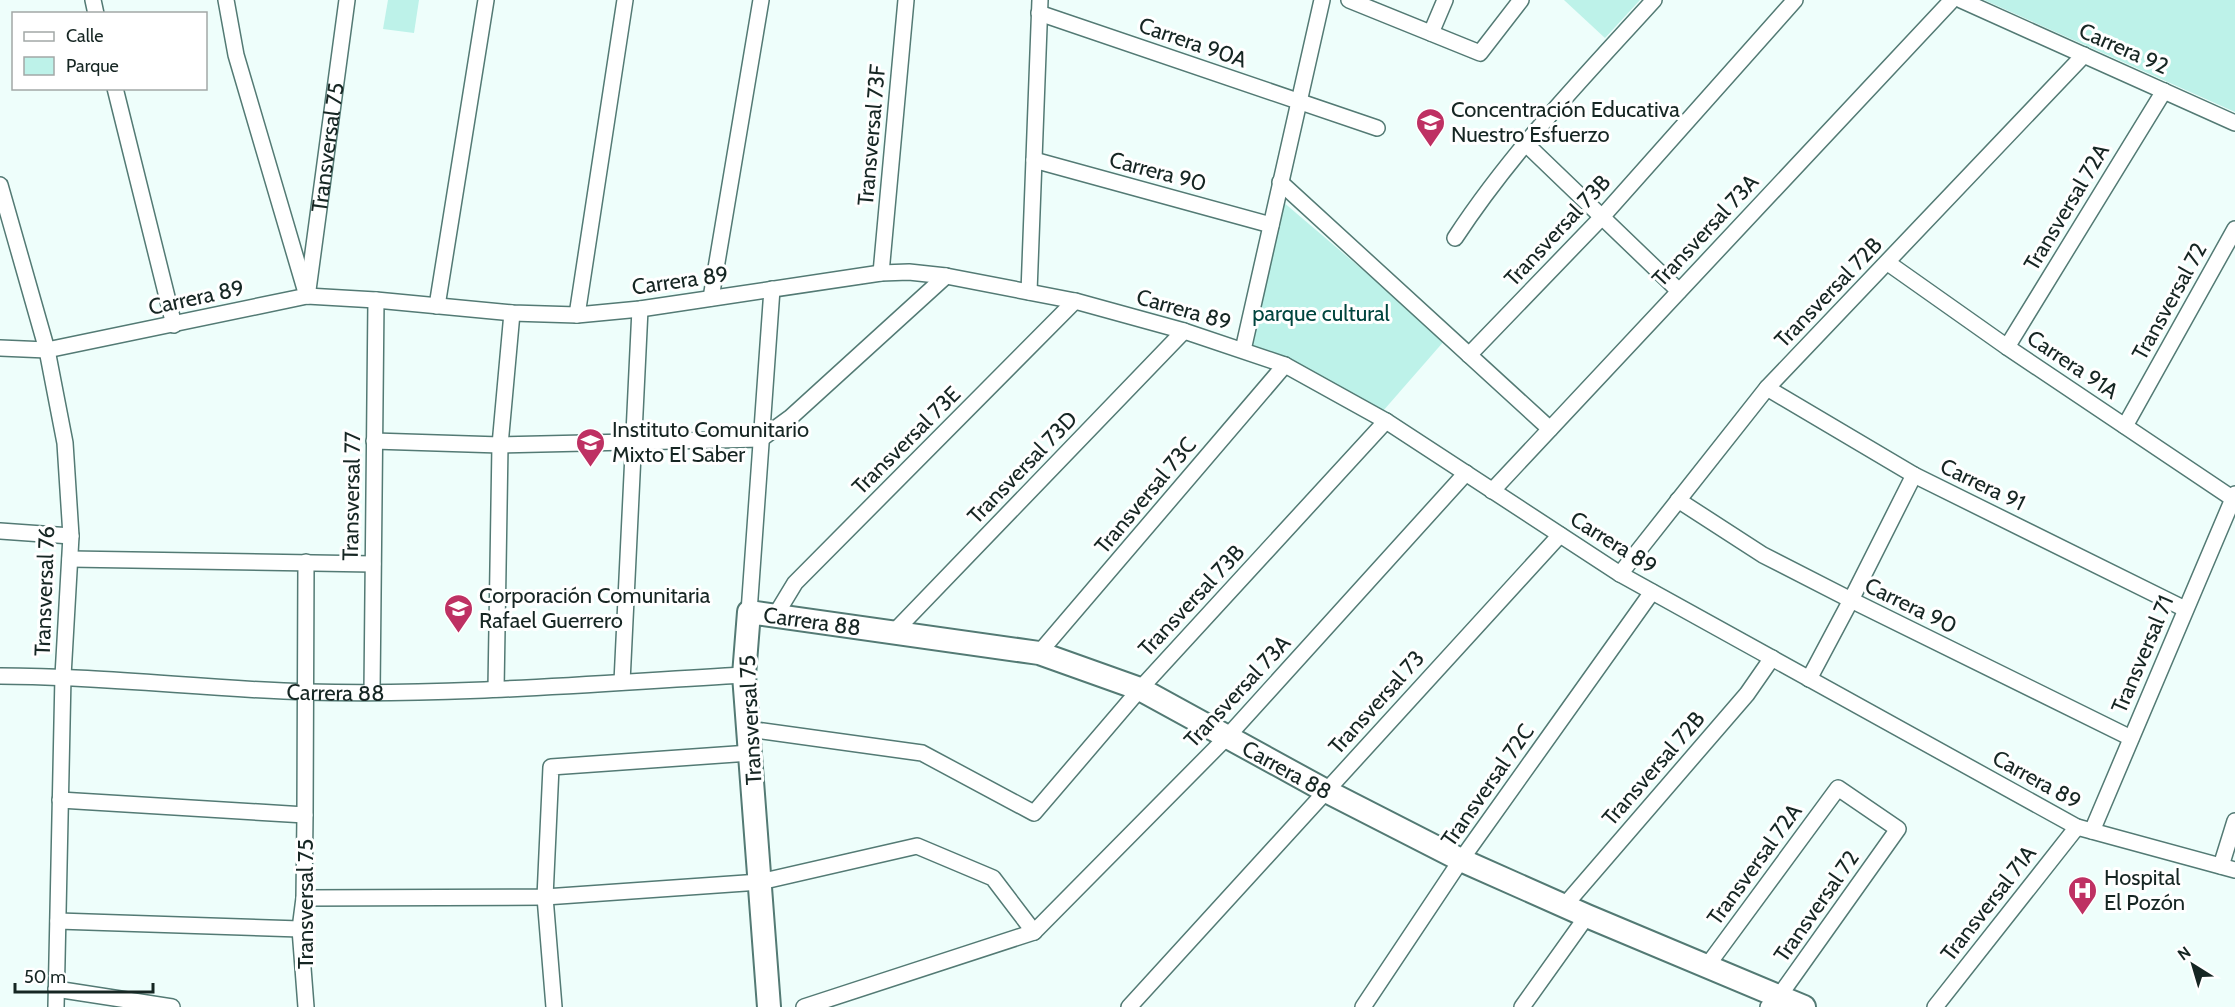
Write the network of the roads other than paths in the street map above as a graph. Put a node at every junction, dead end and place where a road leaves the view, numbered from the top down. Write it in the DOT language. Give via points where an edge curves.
graph roads {
  1 [pos="226,0"];
  2 [pos="347,0"];
  3 [pos="486,0"];
  4 [pos="625,0"];
  5 [pos="761,0"];
  6 [pos="906,0"];
  7 [pos="1322,0"];
  8 [pos="1349,0"];
  9 [pos="1445,0"];
  10 [pos="1521,0"];
  11 [pos="1654,0"];
  12 [pos="1795,0"];
  13 [pos="1952,0"];
  14 [pos="1961,0"];
  15 [pos="1040,7"];
  16 [pos="1431,33"];
  17 [pos="2084,55"];
  18 [pos="115,90"];
  19 [pos="2164,91"];
  20 [pos="1299,102"];
  21 [pos="2235,123"];
  22 [pos="1377,128"];
  23 [pos="1525,143"];
  24 [pos="1034,159"];
  25 [pos="1280,183"];
  26 [pos="0,184"];
  27 [pos="1602,218"];
  28 [pos="1271,225"];
  29 [pos="2235,229"];
  30 [pos="1455,238"];
  31 [pos="1888,263"];
  32 [pos="881,273"];
  33 [pos="946,276"];
  34 [pos="772,290"];
  35 [pos="1679,291"];
  36 [pos="1029,292"];
  37 [pos="308,296"];
  38 [pos="711,298"];
  39 [pos="376,300"];
  40 [pos="1075,301"];
  41 [pos="437,306"];
  42 [pos="640,309"];
  43 [pos="512,313"];
  44 [pos="577,315"];
  45 [pos="174,325"];
  46 [pos="1184,331"];
  47 [pos="2007,347"];
  48 [pos="0,348"];
  49 [pos="47,350"];
  50 [pos="1243,350"];
  51 [pos="1469,355"];
  52 [pos="1285,365"];
  53 [pos="1767,388"];
  54 [pos="1386,421"];
  55 [pos="2125,426"];
  56 [pos="1550,429"];
  57 [pos="761,439"];
  58 [pos="374,441"];
  59 [pos="633,443"];
  60 [pos="500,445"];
  61 [pos="1466,473"];
  62 [pos="1914,475"];
  63 [pos="1492,491"];
  64 [pos="2234,497"];
  65 [pos="1678,500"];
  66 [pos="0,531"];
  67 [pos="1560,535"];
  68 [pos="71,536"];
  69 [pos="70,559"];
  70 [pos="306,562"];
  71 [pos="373,564"];
  72 [pos="1620,574"];
  73 [pos="1652,592"];
  74 [pos="1851,600"];
  75 [pos="2186,609"];
  76 [pos="748,612"];
  77 [pos="775,616"];
  78 [pos="893,633"];
  79 [pos="1039,653"];
  80 [pos="1772,658"];
  81 [pos="744,675"];
  82 [pos="0,676"];
  83 [pos="63,676"];
  84 [pos="1809,679"];
  85 [pos="622,681"];
  86 [pos="496,689"];
  87 [pos="1140,689"];
  88 [pos="307,692"];
  89 [pos="372,692"];
  90 [pos="748,729"];
  91 [pos="1227,737"];
  92 [pos="2131,738"];
  93 [pos="750,753"];
  94 [pos="1838,788"];
  95 [pos="1326,790"];
  96 [pos="60,800"];
  97 [pos="305,815"];
  98 [pos="2235,821"];
  99 [pos="2084,829"];
  100 [pos="1461,860"];
  101 [pos="2228,868"];
  102 [pos="760,882"];
  103 [pos="545,897"];
  104 [pos="304,898"];
  105 [pos="1565,905"];
  106 [pos="1587,916"];
  107 [pos="58,921"];
  108 [pos="300,929"];
  109 [pos="1034,932"];
  110 [pos="1707,966"];
  111 [pos="56,989"];
  112 [pos="1774,1001"];
  113 [pos="56,1007"];
  114 [pos="172,1007"];
  115 [pos="306,1007"];
  116 [pos="554,1007"];
  117 [pos="769,1007"];
  118 [pos="804,1007"];
  119 [pos="1129,1007"];
  120 [pos="1364,1007"];
  121 [pos="1522,1007"];
  122 [pos="1804,1007"];
  123 [pos="1935,1007"];
  1 -- 37 [label="street" via="236,55"];
  2 -- 37 [label="street, Transversal 75"];
  3 -- 41 [label="street"];
  4 -- 44 [label="street"];
  5 -- 38 [label="street"];
  6 -- 32 [label="street, Transversal 73F"];
  7 -- 20 [label="street"];
  8 -- 16 [label="street"];
  9 -- 16 [label="street"];
  10 -- 16 [label="street" via="1480,53"];
  11 -- 23 [label="street"];
  12 -- 27 [label="street, Transversal 73B"];
  13 -- 35 [label="street, Transversal 73A"];
  14 -- 17 [label="street, Carrera 92"];
  15 -- 20 [label="street, Carrera 90A"];
  15 -- 24 [label="street"];
  17 -- 19 [label="street, Carrera 92"];
  17 -- 31 [label="street, Transversal 72B"];
  18 -- 45 [label="street"];
  19 -- 21 [label="street, Carrera 92"];
  19 -- 47 [label="street, Transversal 72A"];
  20 -- 22 [label="street, Carrera 90A"];
  20 -- 25 [label="street"];
  23 -- 27 [label="street"];
  23 -- 30 [label="street"];
  24 -- 28 [label="street, Carrera 90"];
  24 -- 36 [label="street"];
  25 -- 28 [label="street"];
  25 -- 51 [label="street"];
  26 -- 49 [label="street, Transversal 76"];
  27 -- 35 [label="street"];
  27 -- 51 [label="street, Transversal 73B"];
  28 -- 50 [label="street"];
  29 -- 55 [label="street, Transversal 72"];
  31 -- 47 [label="street, Carrera 91A"];
  31 -- 53 [label="street, Transversal 72B"];
  32 -- 33 [label="street, Carrera 89"];
  32 -- 34 [label="street, Carrera 89"];
  33 -- 36 [label="street, Carrera 89"];
  33 -- 57 [label="street" via="791,417"];
  34 -- 38 [label="street, Carrera 89"];
  34 -- 57 [label="street, Transversal 75"];
  35 -- 56 [label="street, Transversal 73A"];
  36 -- 40 [label="street, Carrera 89"];
  37 -- 39 [label="street, Carrera 89"];
  37 -- 45 [label="street, Carrera 89"];
  38 -- 42 [label="street, Carrera 89"];
  39 -- 41 [label="street, Carrera 89"];
  39 -- 58 [label="street, Transversal 77"];
  40 -- 46 [label="street, Carrera 89"];
  40 -- 77 [label="street, Transversal 73E" via="795,583"];
  41 -- 43 [label="street, Carrera 89"];
  42 -- 44 [label="street, Carrera 89"];
  42 -- 59 [label="street"];
  43 -- 44 [label="street, Carrera 89"];
  43 -- 60 [label="street"];
  45 -- 49 [label="street, Carrera 89"];
  46 -- 50 [label="street, Carrera 89"];
  46 -- 78 [label="street, Transversal 73D"];
  47 -- 55 [label="street, Carrera 91A"];
  48 -- 49 [label="street, Carrera 89"];
  49 -- 68 [label="street, Transversal 76" via="64,443"];
  50 -- 52 [label="street, Carrera 89"];
  51 -- 56 [label="street"];
  52 -- 54 [label="street, Carrera 89"];
  52 -- 79 [label="street, Transversal 73C"];
  53 -- 62 [label="street, Carrera 91"];
  53 -- 65 [label="street, Transversal 72B"];
  54 -- 61 [label="street, Carrera 89"];
  54 -- 87 [label="street, Transversal 73B"];
  55 -- 64 [label="street, Carrera 91A"];
  56 -- 63 [label="street, Transversal 73A"];
  57 -- 59 [label="street"];
  57 -- 76 [label="street, Transversal 75"];
  58 -- 60 [label="street"];
  58 -- 71 [label="street, Transversal 77"];
  59 -- 60 [label="street"];
  59 -- 85 [label="street"];
  60 -- 86 [label="street"];
  61 -- 63 [label="street, Carrera 89"];
  61 -- 91 [label="street, Transversal 73A"];
  62 -- 74 [label="street"];
  62 -- 75 [label="street, Carrera 91"];
  63 -- 67 [label="street, Carrera 89"];
  64 -- 75 [label="street, Transversal 71"];
  65 -- 72 [label="street, Transversal 72B"];
  65 -- 74 [label="street, Carrera 90" via="1763,555"];
  66 -- 68 [label="street"];
  67 -- 72 [label="street, Carrera 89"];
  67 -- 95 [label="street, Transversal 73"];
  68 -- 69 [label="street, Transversal 76"];
  69 -- 70 [label="street"];
  69 -- 83 [label="street, Transversal 76"];
  70 -- 71 [label="street"];
  70 -- 88 [label="street, Transversal 75"];
  71 -- 89 [label="street, Transversal 77"];
  72 -- 73 [label="street, Carrera 89"];
  73 -- 80 [label="street, Carrera 89"];
  73 -- 100 [label="street, Transversal 72C"];
  74 -- 84 [label="street"];
  74 -- 92 [label="street, Carrera 90"];
  75 -- 92 [label="street, Transversal 71"];
  76 -- 77 [label="street, Carrera 88"];
  76 -- 81 [label="street, Transversal 75"];
  77 -- 78 [label="street, Carrera 88"];
  78 -- 79 [label="street, Carrera 88"];
  79 -- 87 [label="street, Carrera 88"];
  80 -- 84 [label="street, Carrera 89"];
  80 -- 105 [label="street, Transversal 72B" via="1747,694"];
  81 -- 85 [label="street, Carrera 88"];
  81 -- 90 [label="street, Transversal 75"];
  82 -- 83 [label="street, Carrera 88"];
  83 -- 88 [label="street, Carrera 88"];
  83 -- 96 [label="street, Transversal 76"];
  84 -- 99 [label="street, Carrera 89"];
  85 -- 86 [label="street, Carrera 88"];
  86 -- 89 [label="street, Carrera 88"];
  87 -- 90 [label="street, Transversal 73B" via="1034,813 922,753"];
  87 -- 91 [label="street, Carrera 88"];
  88 -- 89 [label="street, Carrera 88"];
  88 -- 97 [label="street, Transversal 75"];
  90 -- 93 [label="street, Transversal 75"];
  91 -- 95 [label="street, Carrera 88"];
  91 -- 109 [label="street, Transversal 73A"];
  92 -- 99 [label="street, Transversal 71"];
  93 -- 102 [label="street, Transversal 75"];
  93 -- 103 [label="street" via="551,767"];
  94 -- 110 [label="street, Transversal 72A"];
  94 -- 112 [label="street, Transversal 72" via="1898,829"];
  95 -- 100 [label="street, Carrera 88"];
  95 -- 119 [label="street, Transversal 73"];
  96 -- 97 [label="street"];
  96 -- 107 [label="street, Transversal 76"];
  97 -- 104 [label="street, Transversal 75"];
  98 -- 101 [label="street"];
  99 -- 101 [label="street, Carrera 89"];
  99 -- 123 [label="street, Transversal 71A"];
  100 -- 105 [label="street, Carrera 88"];
  100 -- 120 [label="street, Transversal 72C"];
  102 -- 103 [label="street"];
  102 -- 109 [label="street" via="917,846 993,878"];
  102 -- 117 [label="street, Transversal 75"];
  103 -- 104 [label="street"];
  103 -- 116 [label="street"];
  104 -- 108 [label="street, Transversal 75"];
  105 -- 106 [label="street, Carrera 88"];
  106 -- 110 [label="street, Carrera 88"];
  106 -- 121 [label="street"];
  107 -- 108 [label="street"];
  107 -- 111 [label="street, Transversal 76"];
  108 -- 115 [label="street, Transversal 75"];
  109 -- 118 [label="street"];
  110 -- 112 [label="street, Carrera 88"];
  111 -- 113 [label="street, Transversal 76"];
  111 -- 114 [label="street"];
  112 -- 122 [label="street, Carrera 88"];
}
